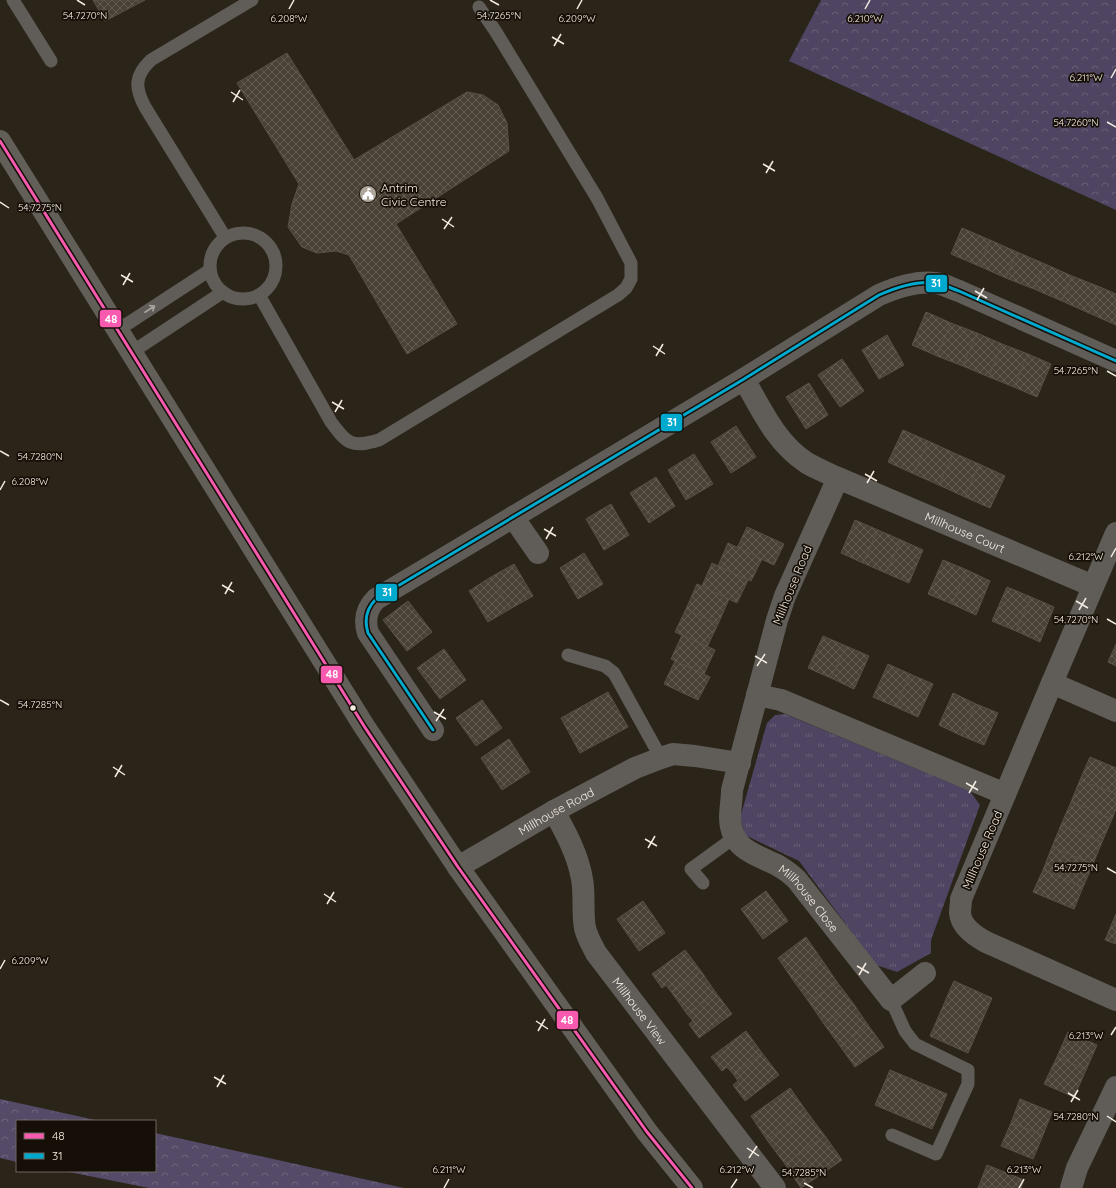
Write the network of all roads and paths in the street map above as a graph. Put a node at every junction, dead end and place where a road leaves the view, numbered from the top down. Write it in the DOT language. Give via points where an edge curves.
graph roads {
  1 [pos="13,0"];
  2 [pos="252,0"];
  3 [pos="479,7"];
  4 [pos="51,61"];
  5 [pos="0,141"];
  6 [pos="226,237"];
  7 [pos="210,270"];
  8 [pos="223,292"];
  9 [pos="259,295"];
  10 [pos="118,330"];
  11 [pos="132,352"];
  12 [pos="1116,361"];
  13 [pos="744,379"];
  14 [pos="838,478"];
  15 [pos="513,517"];
  16 [pos="1116,533"];
  17 [pos="538,553"];
  18 [pos="1093,586"];
  19 [pos="568,655"];
  20 [pos="1052,683"];
  21 [pos="758,695"];
  22 [pos="1116,711"];
  23 [pos="433,730"];
  24 [pos="661,758"];
  25 [pos="740,763"];
  26 [pos="1005,794"];
  27 [pos="554,811"];
  28 [pos="735,837"];
  29 [pos="458,867"];
  30 [pos="702,883"];
  31 [pos="925,973"];
  32 [pos="891,1000"];
  33 [pos="1116,1000"];
  34 [pos="1116,1087"];
  35 [pos="892,1135"];
  36 [pos="692,1188"];
  37 [pos="775,1188"];
  38 [pos="1071,1188"];
  1 -- 4 [label="lane"];
  2 -- 6 [label="lane" via="151,60 142,68 138,80 138,93 145,107"];
  3 -- 9 [label="lane" via="597,198 631,262 631,279 626,288 379,440 364,444 351,443 331,422"];
  5 -- 10 [label="main road"];
  6 -- 7 [label="lane" via="213,251"];
  6 -- 9 [label="lane" via="246,232 265,240 272,248 276,258 274,279"];
  7 -- 8 [label="lane"];
  10 -- 7 [label="lane, one-way"];
  8 -- 9 [label="lane" via="241,299"];
  8 -- 11 [label="lane"];
  10 -- 11 [label="main road"];
  11 -- 29 [label="main road" via="364,726"];
  12 -- 13 [label="street" via="959,291 930,283 900,287 879,295"];
  13 -- 14 [label="street" via="782,441 807,463"];
  13 -- 15 [label="street"];
  14 -- 18 [label="street, Millhouse Court"];
  14 -- 21 [label="street, Millhouse Road" via="785,596"];
  15 -- 17 [label="street"];
  15 -- 23 [label="street" via="381,595 372,603 367,614 368,633"];
  16 -- 18 [label="street, Millhouse Road"];
  18 -- 20 [label="street, Millhouse Road"];
  19 -- 24 [label="lane" via="605,666 614,672"];
  20 -- 22 [label="street"];
  20 -- 26 [label="street, Millhouse Road"];
  21 -- 25 [label="street, Millhouse Road"];
  21 -- 26 [label="street" via="781,700"];
  24 -- 25 [label="street, Millhouse Road" via="673,754"];
  24 -- 27 [label="street, Millhouse Road" via="635,768"];
  25 -- 28 [label="street" via="732,790 730,811"];
  26 -- 33 [label="street, Millhouse Road" via="961,899 960,914 963,921 968,929 986,942"];
  27 -- 29 [label="street, Millhouse Road"];
  27 -- 37 [label="street, Millhouse View" via="570,841 579,867 585,929 596,953"];
  28 -- 30 [label="lane" via="692,868"];
  28 -- 32 [label="street, Millhouse Close" via="747,850 778,866 797,880"];
  29 -- 36 [label="main road" via="647,1132"];
  31 -- 32 [label="street"];
  32 -- 35 [label="lane" via="905,1031 915,1044 968,1070 968,1084 936,1154"];
  34 -- 38 [label="street" via="1080,1162"];
}
